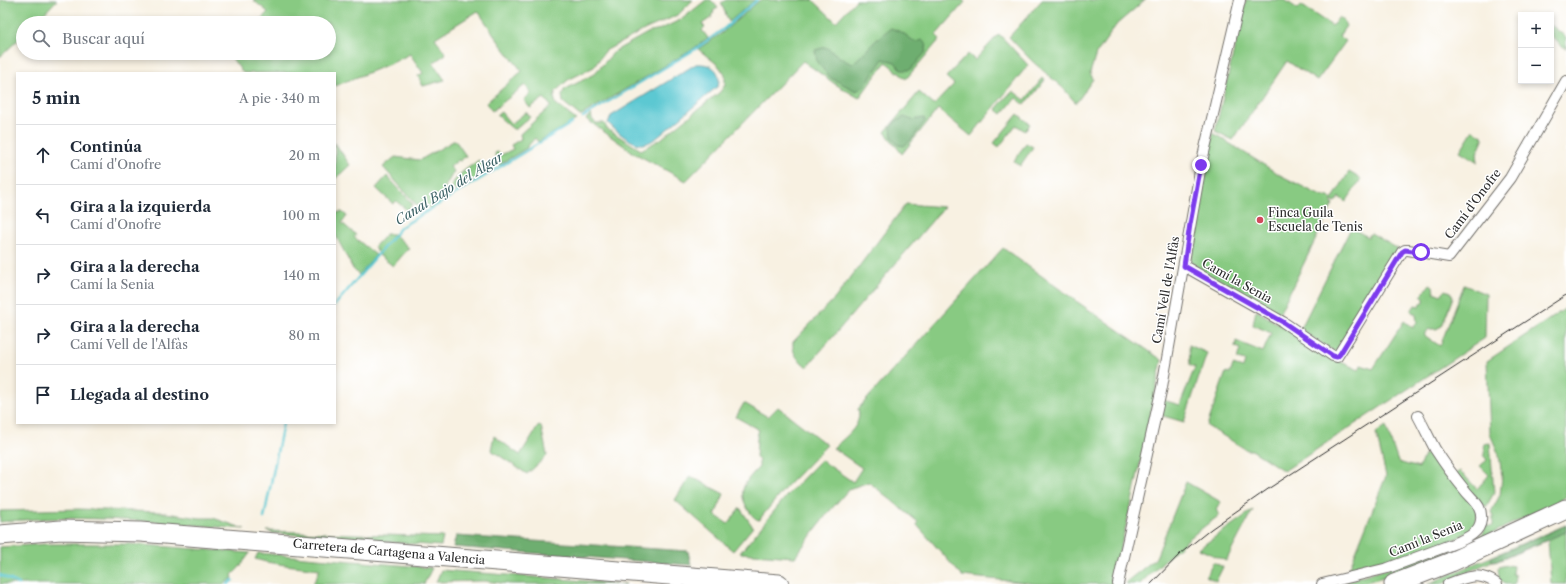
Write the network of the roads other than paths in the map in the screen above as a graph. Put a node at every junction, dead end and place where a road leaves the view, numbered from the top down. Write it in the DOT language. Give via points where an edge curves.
graph roads {
  1 [pos="1240,0"];
  2 [pos="1566,81"];
  3 [pos="1184,266"];
  4 [pos="1337,357"];
  5 [pos="1418,416"];
  6 [pos="1566,508"];
  7 [pos="1566,517"];
  8 [pos="0,535"];
  9 [pos="1451,562"];
  10 [pos="779,584"];
  11 [pos="1118,584"];
  12 [pos="1322,584"];
  13 [pos="1394,584"];
  14 [pos="1448,584"];
  15 [pos="1497,584"];
  1 -- 3 [label="street, Camí Vell de l'Alfàs" via="1201,165"];
  2 -- 4 [label="street, Camí d'Onofre" via="1510,178 1449,257 1408,250 1402,252"];
  3 -- 4 [label="street, Camí la Senia" via="1283,322"];
  3 -- 11 [label="street, Camí Vell de l'Alfàs" via="1162,388"];
  5 -- 12 [label="street, Camí la Senia" via="1435,448 1465,491 1478,504 1482,521 1477,531 1458,542 1388,568"];
  6 -- 9 [label="highway"];
  7 -- 9 [label="highway" via="1498,548 1472,558"];
  8 -- 10 [label="highway, Carretera de Cartagena a Valencia" via="60,530 140,532"];
  9 -- 13 [label="highway"];
  14 -- 15 [label="street" via="1466,577 1480,576"];
}
